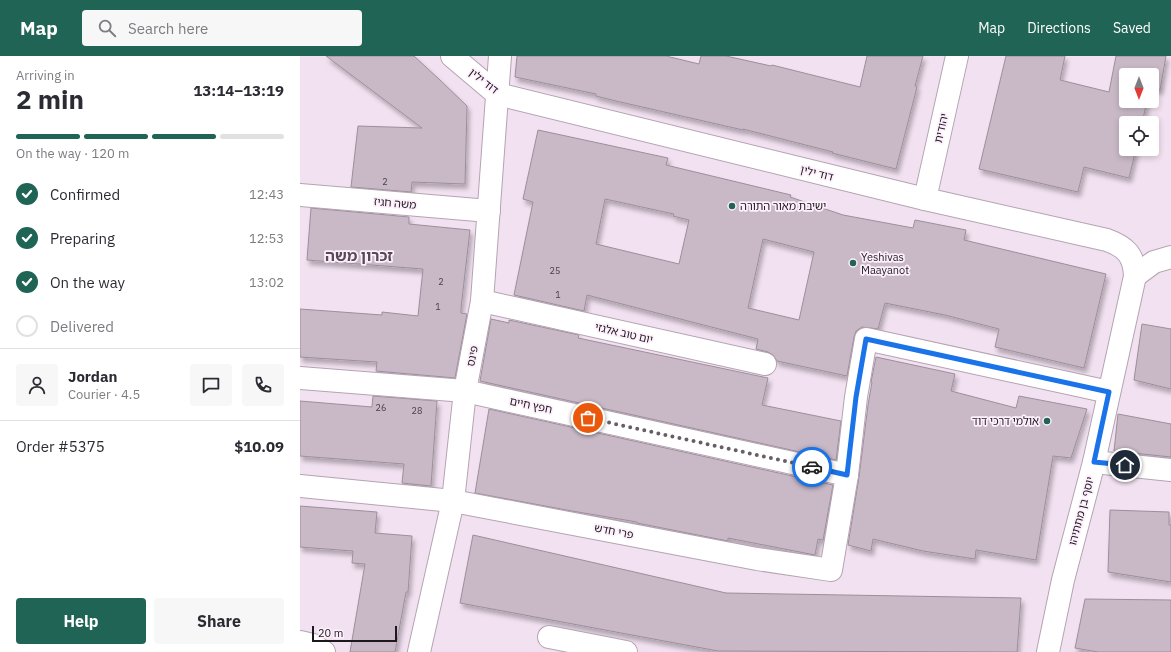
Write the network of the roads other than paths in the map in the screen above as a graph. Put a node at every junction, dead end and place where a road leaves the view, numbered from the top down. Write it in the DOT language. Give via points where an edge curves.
graph roads {
  1 [pos="452,56"];
  2 [pos="500,56"];
  3 [pos="957,56"];
  4 [pos="497,94"];
  5 [pos="300,195"];
  6 [pos="925,199"];
  7 [pos="490,211"];
  8 [pos="1171,258"];
  9 [pos="1135,276"];
  10 [pos="482,301"];
  11 [pos="765,364"];
  12 [pos="300,378"];
  13 [pos="465,391"];
  14 [pos="1109,392"];
  15 [pos="1094,462"];
  16 [pos="1171,470"];
  17 [pos="847,475"];
  18 [pos="300,486"];
  19 [pos="453,501"];
  20 [pos="549,637"];
  21 [pos="300,642"];
  22 [pos="324,652"];
  23 [pos="419,652"];
  24 [pos="626,652"];
  25 [pos="1048,652"];
  1 -- 4 [label="street, דוד ילין"];
  2 -- 4 [label="street, פינס"];
  3 -- 6 [label="street, יהודית"];
  4 -- 6 [label="street, דוד ילין"];
  4 -- 7 [label="street, פינס"];
  5 -- 7 [label="street, משה חגיז"];
  6 -- 9 [label="street, דוד ילין" via="1112,242 1131,257"];
  7 -- 10 [label="street, פינס"];
  8 -- 9 [label="street" via="1154,262"];
  9 -- 14 [label="street, יוסף בן מתתיהו"];
  10 -- 11 [label="street, יום טוב אלגזי"];
  10 -- 13 [label="street, פינס"];
  12 -- 13 [label="street, חפץ חיים"];
  13 -- 17 [label="street, חפץ חיים"];
  13 -- 19 [label="street, פינס"];
  14 -- 15 [label="street, יוסף בן מתתיהו"];
  14 -- 17 [label="street" via="866,339"];
  15 -- 16 [label="street"];
  15 -- 25 [label="street, יוסף בן מתתיהו" via="1063,580"];
  17 -- 19 [label="street, פרי חדש" via="831,570 756,559"];
  18 -- 19 [label="street, פרי חדש"];
  19 -- 23 [label="street, פינס"];
  20 -- 24 [label="street"];
  21 -- 22 [label="street" via="313,644"];
}
